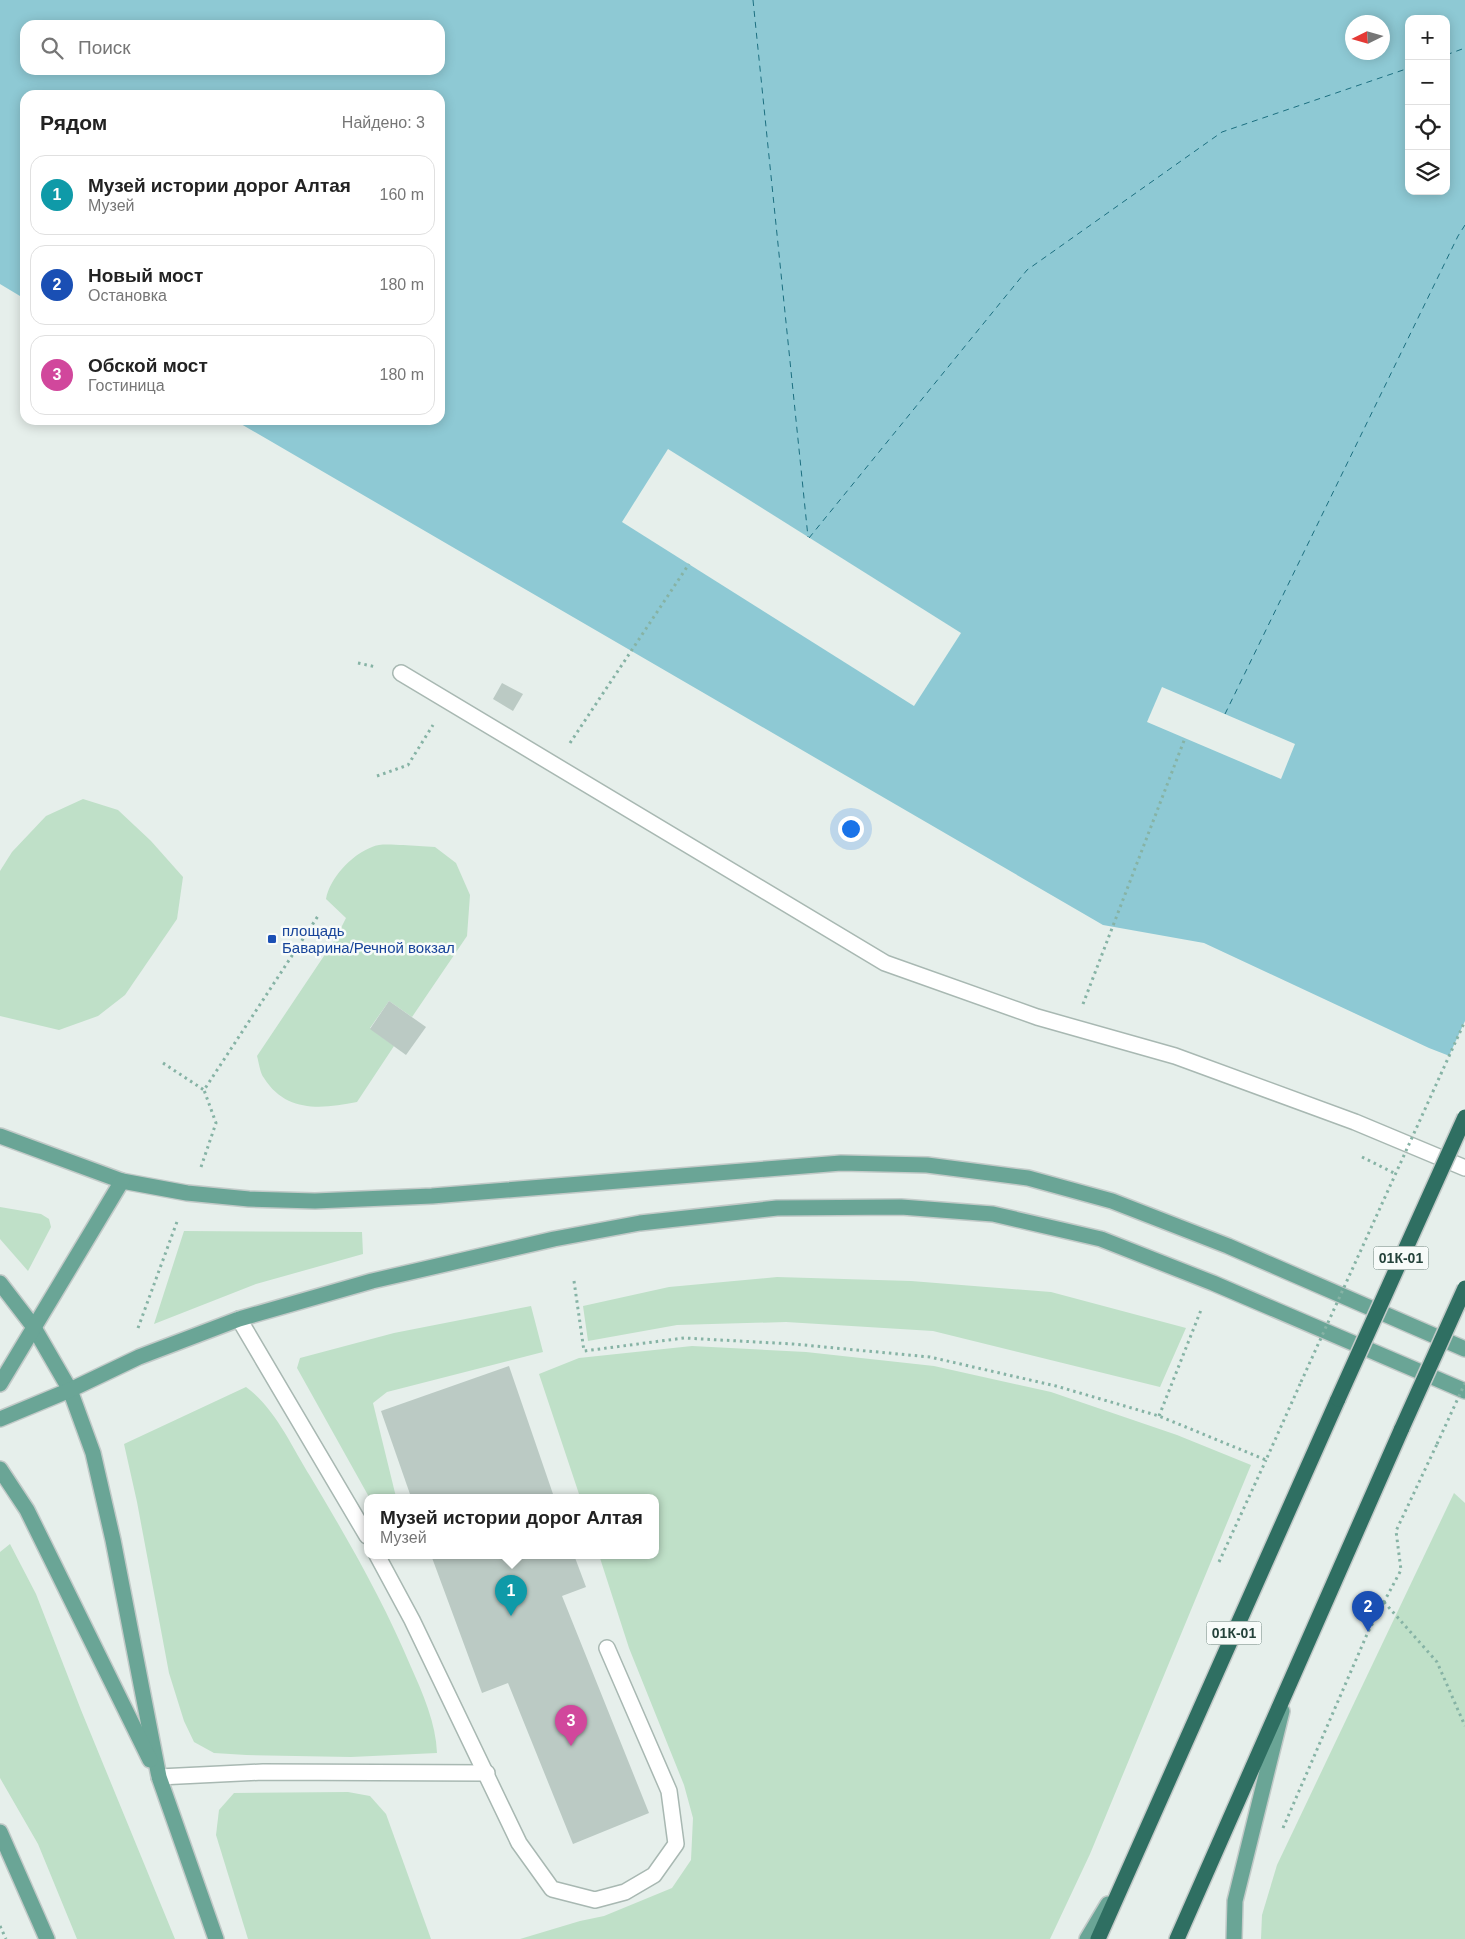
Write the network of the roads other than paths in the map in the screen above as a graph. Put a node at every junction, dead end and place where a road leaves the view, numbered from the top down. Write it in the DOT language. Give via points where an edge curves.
graph roads {
  1 [pos="401,673"];
  2 [pos="1465,1116"];
  3 [pos="0,1136"];
  4 [pos="1465,1168"];
  5 [pos="122,1181"];
  6 [pos="0,1283"];
  7 [pos="1465,1288"];
  8 [pos="239,1319"];
  9 [pos="33,1326"];
  10 [pos="1465,1349"];
  11 [pos="0,1384"];
  12 [pos="70,1390"];
  13 [pos="1465,1392"];
  14 [pos="0,1418"];
  15 [pos="0,1469"];
  16 [pos="364,1531"];
  17 [pos="379,1559"];
  18 [pos="607,1648"];
  19 [pos="1288,1688"];
  20 [pos="486,1773"];
  21 [pos="159,1777"];
  22 [pos="0,1832"];
  23 [pos="1130,1867"];
  24 [pos="47,1939"];
  25 [pos="216,1939"];
  26 [pos="1087,1939"];
  27 [pos="1098,1939"];
  28 [pos="1177,1939"];
  29 [pos="1234,1939"];
  1 -- 4 [label="street" via="885,963 1037,1017 1175,1056 1355,1122"];
  2 -- 23 [label="highway, 01К-01, bridge"];
  3 -- 5 [label="main road"];
  5 -- 9 [label="main road"];
  5 -- 10 [label="main road" via="188,1193 315,1201 432,1196 841,1163 946,1167 1028,1178 1112,1201 1228,1246"];
  6 -- 9 [label="main road"];
  7 -- 19 [label="highway, bridge"];
  8 -- 12 [label="main road" via="139,1357"];
  8 -- 13 [label="main road" via="372,1281 554,1239 640,1223 777,1208 901,1207 993,1214 1100,1239 1213,1283"];
  8 -- 16 [label="street"];
  9 -- 11 [label="main road"];
  9 -- 12 [label="main road"];
  12 -- 14 [label="main road"];
  12 -- 21 [label="main road" via="93,1453"];
  15 -- 21 [label="main road" via="27,1510"];
  17 -- 20 [label="street"];
  18 -- 20 [label="street" via="669,1791 676,1844 654,1875 625,1892 595,1900 552,1889 519,1843"];
  19 -- 28 [label="highway"];
  19 -- 29 [label="main road" via="1234,1901"];
  20 -- 21 [label="street" via="272,1772"];
  21 -- 25 [label="main road"];
  22 -- 24 [label="main road"];
  23 -- 26 [label="main road"];
  23 -- 27 [label="highway, 01К-01"];
}
